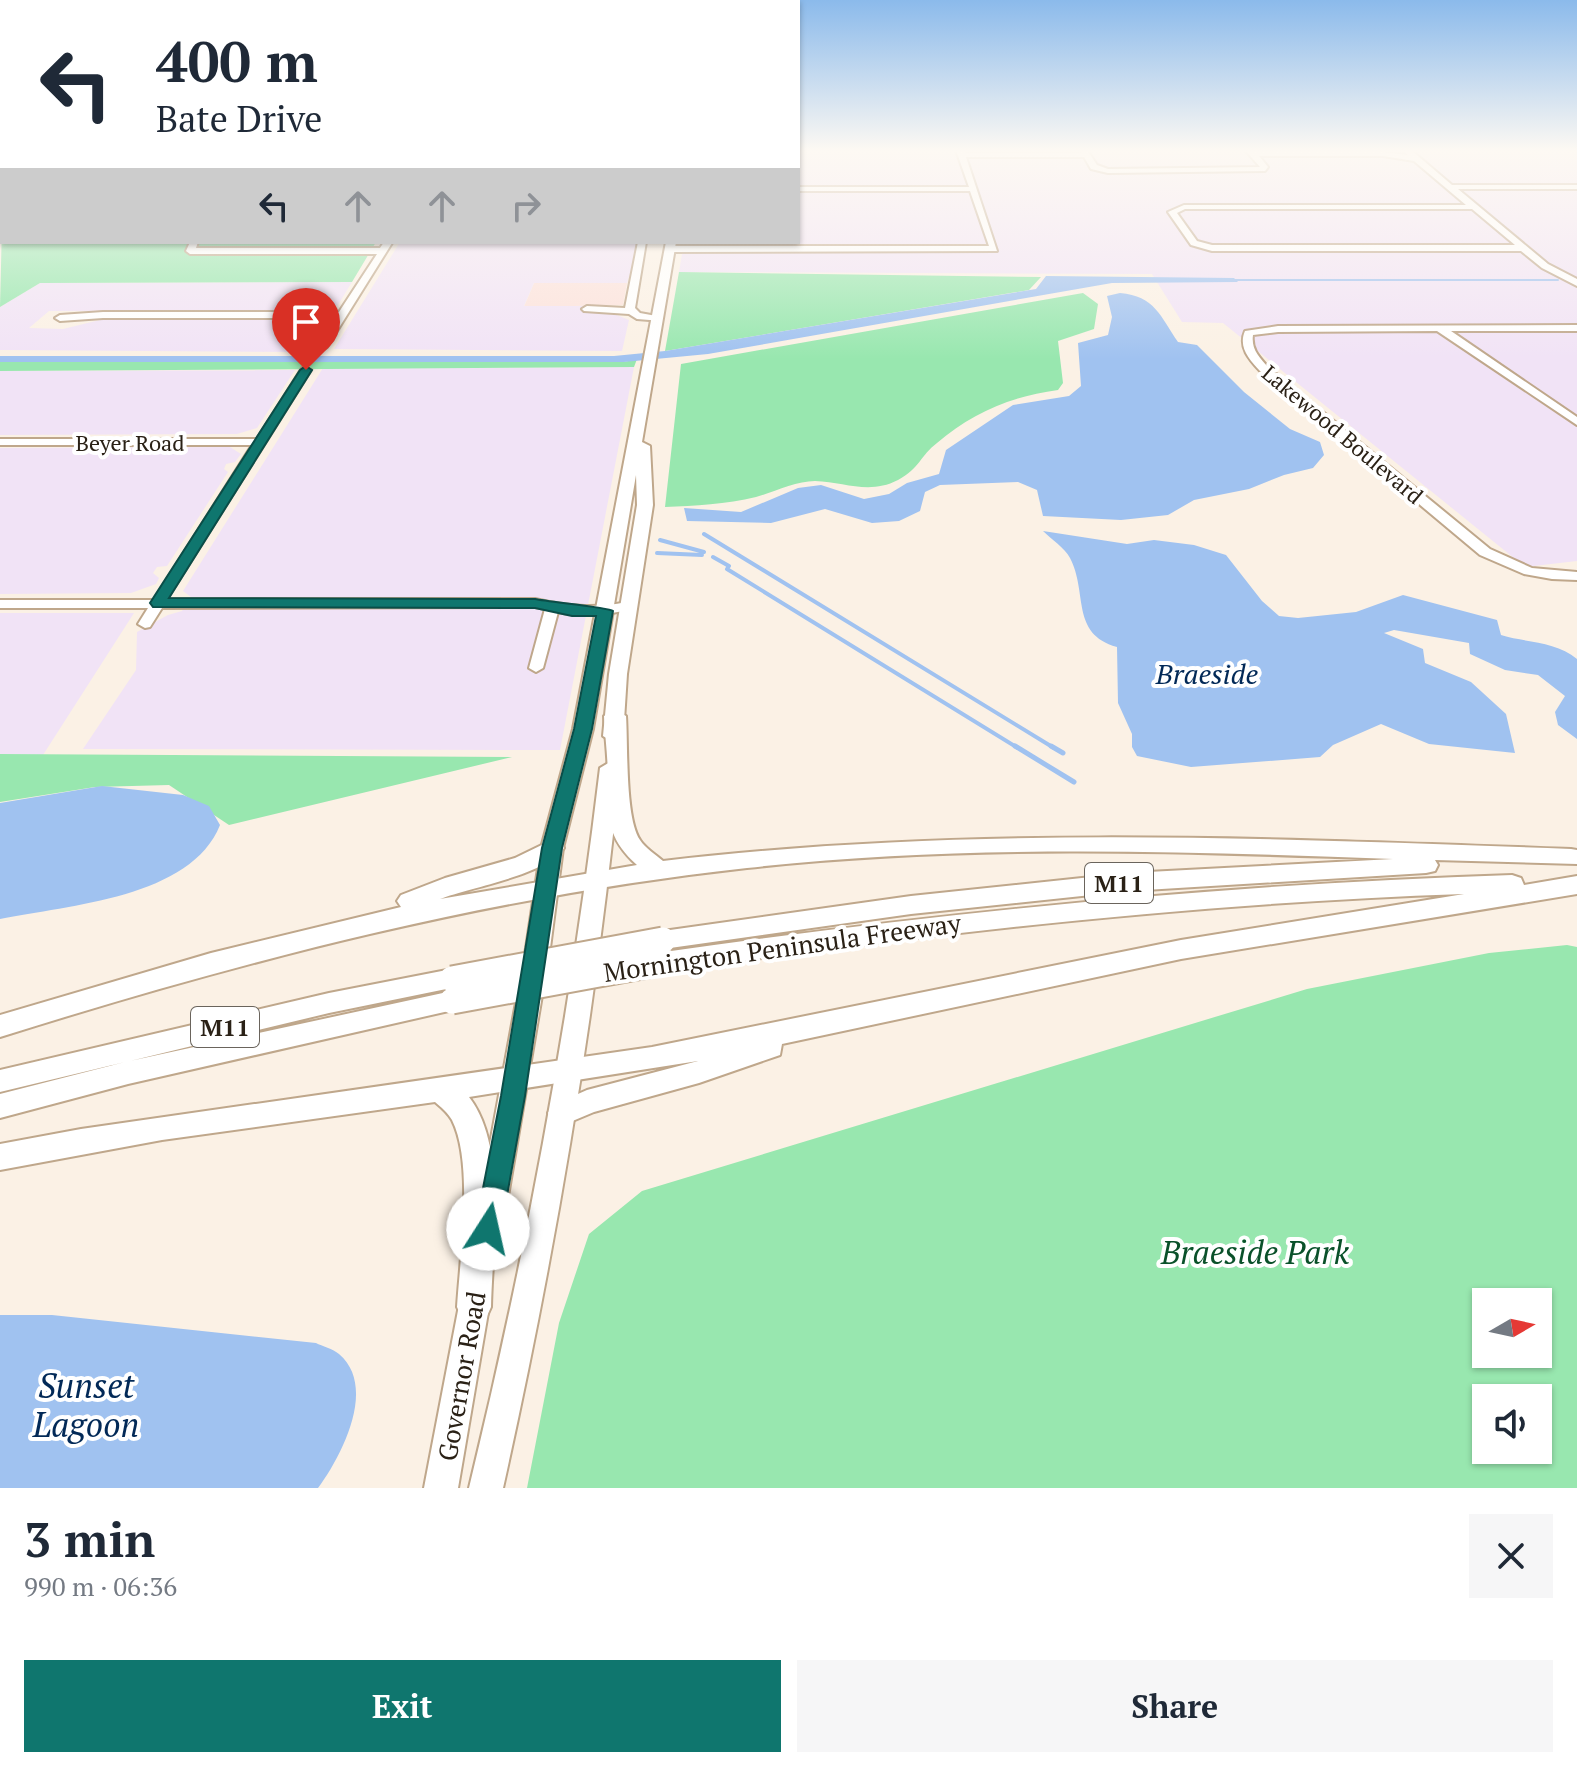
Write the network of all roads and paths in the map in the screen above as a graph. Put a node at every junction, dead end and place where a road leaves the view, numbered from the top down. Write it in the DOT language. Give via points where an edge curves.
graph roads {
  1 [pos="984,219"];
  2 [pos="1177,219"];
  3 [pos="1488,219"];
  4 [pos="642,244"];
  5 [pos="386,246"];
  6 [pos="670,246"];
  7 [pos="192,247"];
  8 [pos="1523,248"];
  9 [pos="1577,283"];
  10 [pos="630,308"];
  11 [pos="587,309"];
  12 [pos="342,315"];
  13 [pos="60,318"];
  14 [pos="659,319"];
  15 [pos="1439,328"];
  16 [pos="1577,328"];
  17 [pos="322,347"];
  18 [pos="306,370"];
  19 [pos="1577,422"];
  20 [pos="0,442"];
  21 [pos="260,442"];
  22 [pos="1577,576"];
  23 [pos="158,603"];
  24 [pos="0,604"];
  25 [pos="555,605"];
  26 [pos="613,606"];
  27 [pos="145,624"];
  28 [pos="536,668"];
  29 [pos="615,716"];
  30 [pos="552,848"];
  31 [pos="1574,857"];
  32 [pos="658,870"];
  33 [pos="597,879"];
  34 [pos="1577,884"];
  35 [pos="546,887"];
  36 [pos="349,925"];
  37 [pos="664,951"];
  38 [pos="452,990"];
  39 [pos="827,1025"];
  40 [pos="0,1026"];
  41 [pos="572,1070"];
  42 [pos="516,1078"];
  43 [pos="0,1081"];
  44 [pos="439,1088"];
  45 [pos="0,1106"];
  46 [pos="563,1113"];
  47 [pos="0,1157"];
  48 [pos="474,1307"];
  49 [pos="441,1488"];
  50 [pos="486,1488"];
  1 -- 6 [label="street" via="994,249"];
  2 -- 8 [label="street" via="1194,243 1212,248"];
  3 -- 8 [label="street"];
  4 -- 10 [label="street"];
  5 -- 7 [label="street"];
  5 -- 12 [label="street"];
  6 -- 14 [label="main road, Governor Road"];
  8 -- 9 [label="street"];
  10 -- 11 [label="street"];
  10 -- 14 [label="street" via="637,316"];
  12 -- 13 [label="street"];
  12 -- 17 [label="street"];
  14 -- 26 [label="main road, Governor Road" via="641,414 645,505"];
  15 -- 16 [label="street, Lakewood Boulevard"];
  15 -- 19 [label="street"];
  15 -- 22 [label="street, Lakewood Boulevard" via="1261,329 1246,340 1264,369 1485,552 1527,573"];
  18 -- 21 [label="street"];
  20 -- 21 [label="street, Beyer Road"];
  21 -- 23 [label="street"];
  23 -- 24 [label="street"];
  23 -- 25 [label="street"];
  23 -- 27 [label="street"];
  25 -- 26 [label="street" via="572,611"];
  25 -- 28 [label="street"];
  26 -- 29 [label="main road, Governor Road"];
  26 -- 30 [label="main road, Governor Road"];
  29 -- 32 [label="highway" via="621,822 630,845"];
  29 -- 33 [label="main road, Governor Road"];
  30 -- 35 [label="main road, Governor Road"];
  30 -- 36 [label="highway" via="524,864 454,884"];
  31 -- 32 [label="highway" via="1063,842 856,850"];
  31 -- 37 [label="highway, Mornington Peninsula Freeway / M11" via="1129,882 911,905"];
  32 -- 33 [label="highway"];
  33 -- 35 [label="highway"];
  33 -- 41 [label="main road, Governor Road"];
  34 -- 37 [label="highway, Mornington Peninsula Freeway / M11" via="1387,887 1126,904"];
  34 -- 39 [label="highway" via="1269,932"];
  35 -- 36 [label="highway"];
  35 -- 42 [label="main road, Governor Road"];
  36 -- 40 [label="highway"];
  37 -- 38 [label="highway, Mornington Peninsula Freeway / M11, bridge"];
  38 -- 43 [label="highway, Mornington Peninsula Freeway / M11" via="329,1003"];
  38 -- 45 [label="highway, Mornington Peninsula Freeway / M11"];
  39 -- 41 [label="highway"];
  39 -- 46 [label="highway" via="699,1072"];
  41 -- 42 [label="highway"];
  41 -- 46 [label="main road, Governor Road"];
  42 -- 44 [label="highway"];
  42 -- 48 [label="main road, Governor Road"];
  44 -- 47 [label="highway" via="200,1121"];
  44 -- 48 [label="highway" via="464,1113 474,1148"];
  46 -- 50 [label="main road, Governor Road"];
  48 -- 49 [label="main road, Governor Road"];
}
